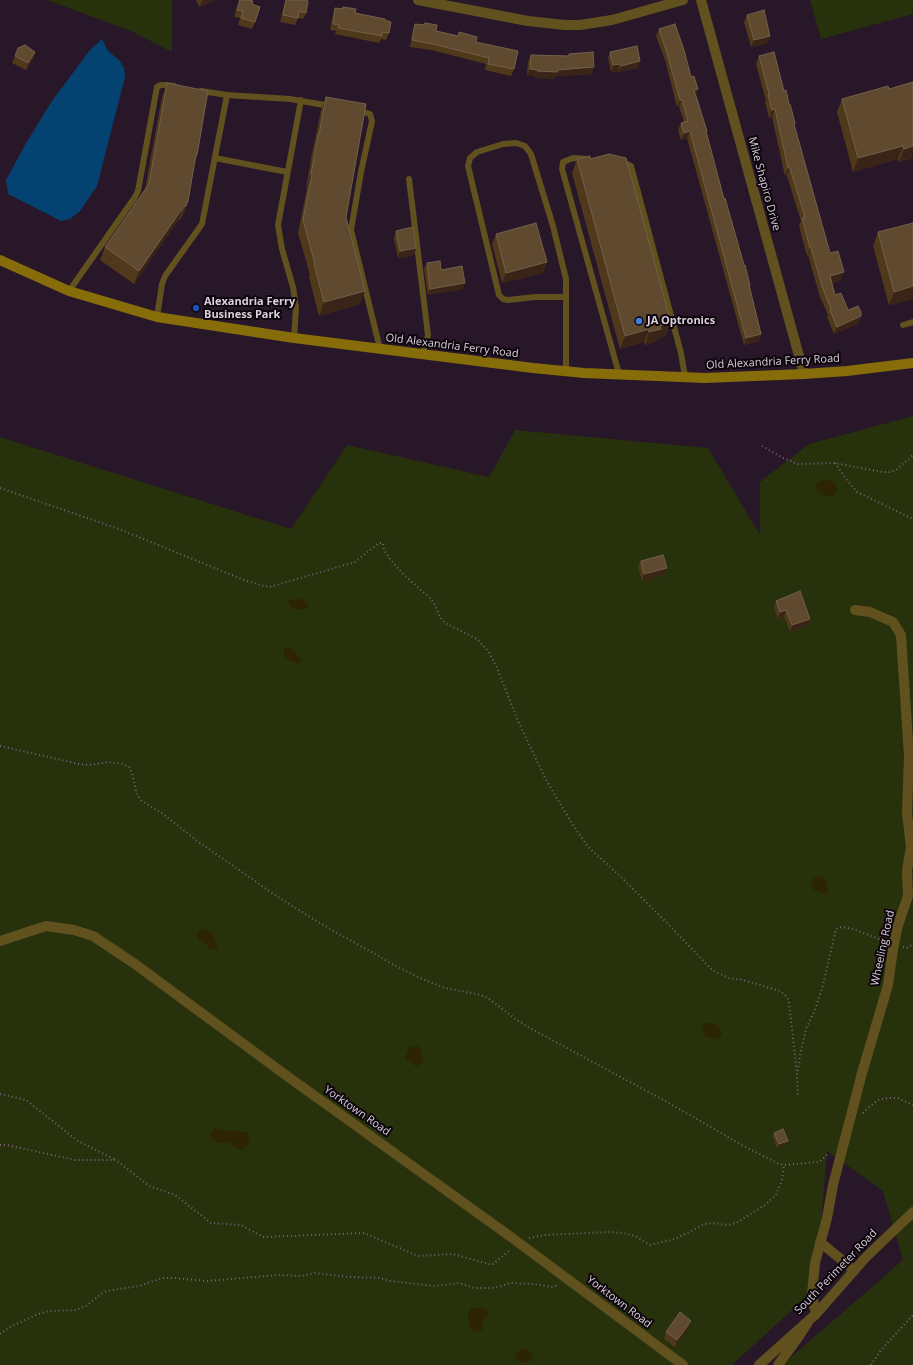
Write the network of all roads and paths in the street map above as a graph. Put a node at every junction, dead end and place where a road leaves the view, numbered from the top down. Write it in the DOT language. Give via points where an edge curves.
graph roads {
  1 [pos="418,0"];
  2 [pos="683,0"];
  3 [pos="701,0"];
  4 [pos="178,87"];
  5 [pos="192,90"];
  6 [pos="227,95"];
  7 [pos="301,100"];
  8 [pos="340,107"];
  9 [pos="353,110"];
  10 [pos="215,158"];
  11 [pos="595,159"];
  12 [pos="617,161"];
  13 [pos="287,172"];
  14 [pos="409,179"];
  15 [pos="0,260"];
  16 [pos="69,291"];
  17 [pos="566,297"];
  18 [pos="157,317"];
  19 [pos="913,322"];
  20 [pos="903,325"];
  21 [pos="294,338"];
  22 [pos="380,349"];
  23 [pos="423,353"];
  24 [pos="913,363"];
  25 [pos="566,371"];
  26 [pos="619,374"];
  27 [pos="804,374"];
  28 [pos="685,377"];
  29 [pos="762,446"];
  30 [pos="913,455"];
  31 [pos="835,463"];
  32 [pos="0,488"];
  33 [pos="913,519"];
  34 [pos="855,610"];
  35 [pos="0,746"];
  36 [pos="0,940"];
  37 [pos="913,944"];
  38 [pos="894,945"];
  39 [pos="797,1074"];
  40 [pos="0,1094"];
  41 [pos="798,1096"];
  42 [pos="913,1105"];
  43 [pos="861,1116"];
  44 [pos="0,1145"];
  45 [pos="831,1151"];
  46 [pos="116,1160"];
  47 [pos="784,1165"];
  48 [pos="913,1212"];
  49 [pos="518,1242"];
  50 [pos="820,1242"];
  51 [pos="854,1270"];
  52 [pos="575,1284"];
  53 [pos="913,1315"];
  54 [pos="813,1316"];
  55 [pos="0,1334"];
  56 [pos="683,1365"];
  57 [pos="759,1365"];
  58 [pos="778,1365"];
  59 [pos="871,1365"];
  1 -- 2 [label="street" via="528,21 572,25 612,20"];
  3 -- 27 [label="street, Mike Shapiro Drive"];
  4 -- 16 [label="lane" via="161,85 157,88 138,191"];
  5 -- 6 [label="lane"];
  6 -- 7 [label="lane"];
  6 -- 10 [label="lane"];
  7 -- 8 [label="lane"];
  7 -- 13 [label="lane"];
  9 -- 22 [label="lane" via="370,114 372,121 351,230"];
  10 -- 13 [label="lane"];
  10 -- 18 [label="lane" via="202,224 165,276"];
  11 -- 26 [label="lane" via="573,158 563,162 562,169"];
  12 -- 28 [label="lane" via="631,166 681,353"];
  13 -- 21 [label="lane" via="278,225 296,308"];
  14 -- 23 [label="lane" via="428,335"];
  15 -- 16 [label="main road, Old Alexandria Ferry Road"];
  16 -- 18 [label="main road, Old Alexandria Ferry Road"];
  17 -- 17 [label="lane" via="566,279 531,154 526,146 516,143 476,152 470,158 468,166 499,295 508,300"];
  17 -- 25 [label="lane"];
  18 -- 21 [label="main road, Old Alexandria Ferry Road"];
  19 -- 20 [label="lane"];
  21 -- 22 [label="main road, Old Alexandria Ferry Road"];
  22 -- 23 [label="main road, Old Alexandria Ferry Road"];
  23 -- 25 [label="main road, Old Alexandria Ferry Road"];
  24 -- 27 [label="main road, Old Alexandria Ferry Road"];
  25 -- 26 [label="main road, Old Alexandria Ferry Road"];
  26 -- 28 [label="main road, Old Alexandria Ferry Road"];
  27 -- 28 [label="main road, Old Alexandria Ferry Road"];
  29 -- 31 [label="path" via="798,464"];
  30 -- 31 [label="path" via="896,470 889,472"];
  31 -- 33 [label="path" via="857,492"];
  32 -- 39 [label="path" via="270,587 355,562 383,543 390,559 430,597 445,623 477,639 489,652 545,778 588,847 712,970 728,978 780,991 787,997"];
  34 -- 38 [label="street, Wheeling Road" via="870,612 893,622 901,635 909,756 907,813 911,847 907,870 908,896"];
  35 -- 47 [label="path" via="89,765 109,762 129,767 137,795 142,801 275,895 318,922 420,978 445,988 488,998 528,1027 740,1144"];
  36 -- 49 [label="street, Yorktown Road" via="46,926 93,936"];
  37 -- 38 [label="path" via="907,948"];
  38 -- 39 [label="path" via="853,929 836,929 823,985 806,1028"];
  38 -- 50 [label="street, Wheeling Road" via="888,985 862,1073"];
  39 -- 41 [label="path"];
  40 -- 46 [label="path" via="26,1100 78,1141"];
  42 -- 43 [label="path" via="898,1098 878,1100"];
  44 -- 46 [label="path" via="75,1160"];
  45 -- 47 [label="path" via="819,1162"];
  46 -- 49 [label="path" via="149,1186 175,1195 211,1222 242,1225 263,1237 364,1233 418,1256 453,1254 492,1264"];
  47 -- 49 [label="path" via="776,1195 736,1223 705,1224 675,1239 650,1245 635,1236 610,1232 544,1235"];
  48 -- 51 [label="street, South Perimeter Road"];
  49 -- 52 [label="street, Yorktown Road"];
  50 -- 51 [label="street"];
  50 -- 54 [label="street, Wheeling Road" via="814,1263"];
  51 -- 54 [label="street, South Perimeter Road"];
  52 -- 55 [label="path" via="552,1287 510,1283 499,1287 474,1288 459,1283 426,1286 379,1278 315,1274 207,1281 162,1278 139,1286 108,1291 76,1310 38,1314"];
  52 -- 56 [label="street, Yorktown Road"];
  53 -- 59 [label="path"];
  54 -- 57 [label="street, South Perimeter Road"];
  54 -- 58 [label="street"];
}
